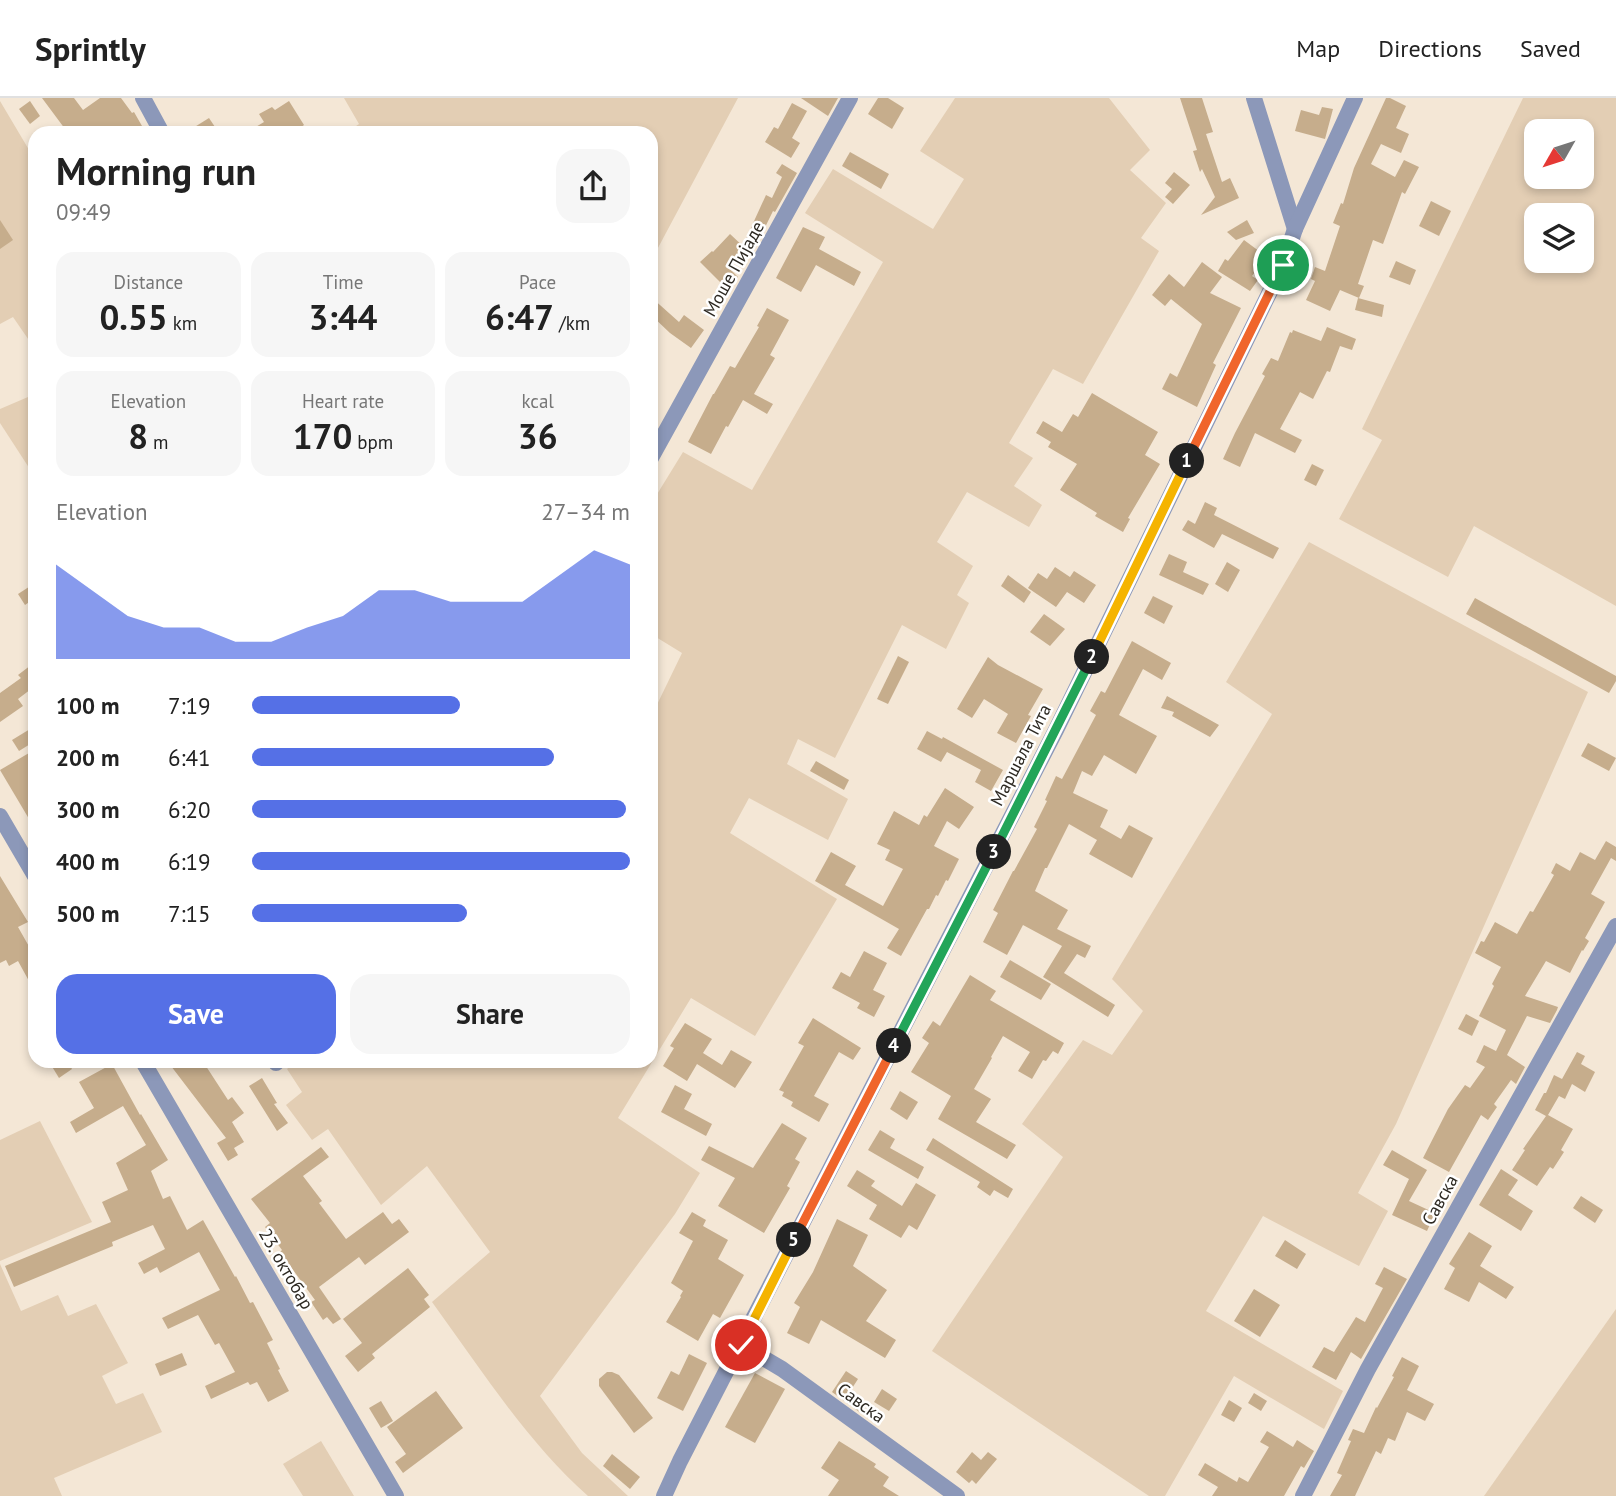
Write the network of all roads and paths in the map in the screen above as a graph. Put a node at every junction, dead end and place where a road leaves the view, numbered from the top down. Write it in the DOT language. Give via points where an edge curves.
graph roads {
  1 [pos="143,98"];
  2 [pos="850,98"];
  3 [pos="1254,98"];
  4 [pos="1356,98"];
  5 [pos="158,126"];
  6 [pos="1295,229"];
  7 [pos="658,445"];
  8 [pos="0,816"];
  9 [pos="28,864"];
  10 [pos="1616,926"];
  11 [pos="147,1068"];
  12 [pos="741,1345"];
  13 [pos="396,1496"];
  14 [pos="664,1496"];
  15 [pos="957,1496"];
  16 [pos="1303,1496"];
  1 -- 5 [label="street"];
  2 -- 7 [label="street, Моше Пијаде"];
  3 -- 6 [label="street"];
  4 -- 6 [label="street, Маршала Тита"];
  6 -- 12 [label="street, Маршала Тита" via="1283,265 1062,717"];
  8 -- 9 [label="street"];
  10 -- 16 [label="street, Савска" via="1368,1369"];
  11 -- 13 [label="street, 23. октобар"];
  12 -- 14 [label="street, Маршала Тита"];
  12 -- 15 [label="street, Савска" via="782,1369"];
}
